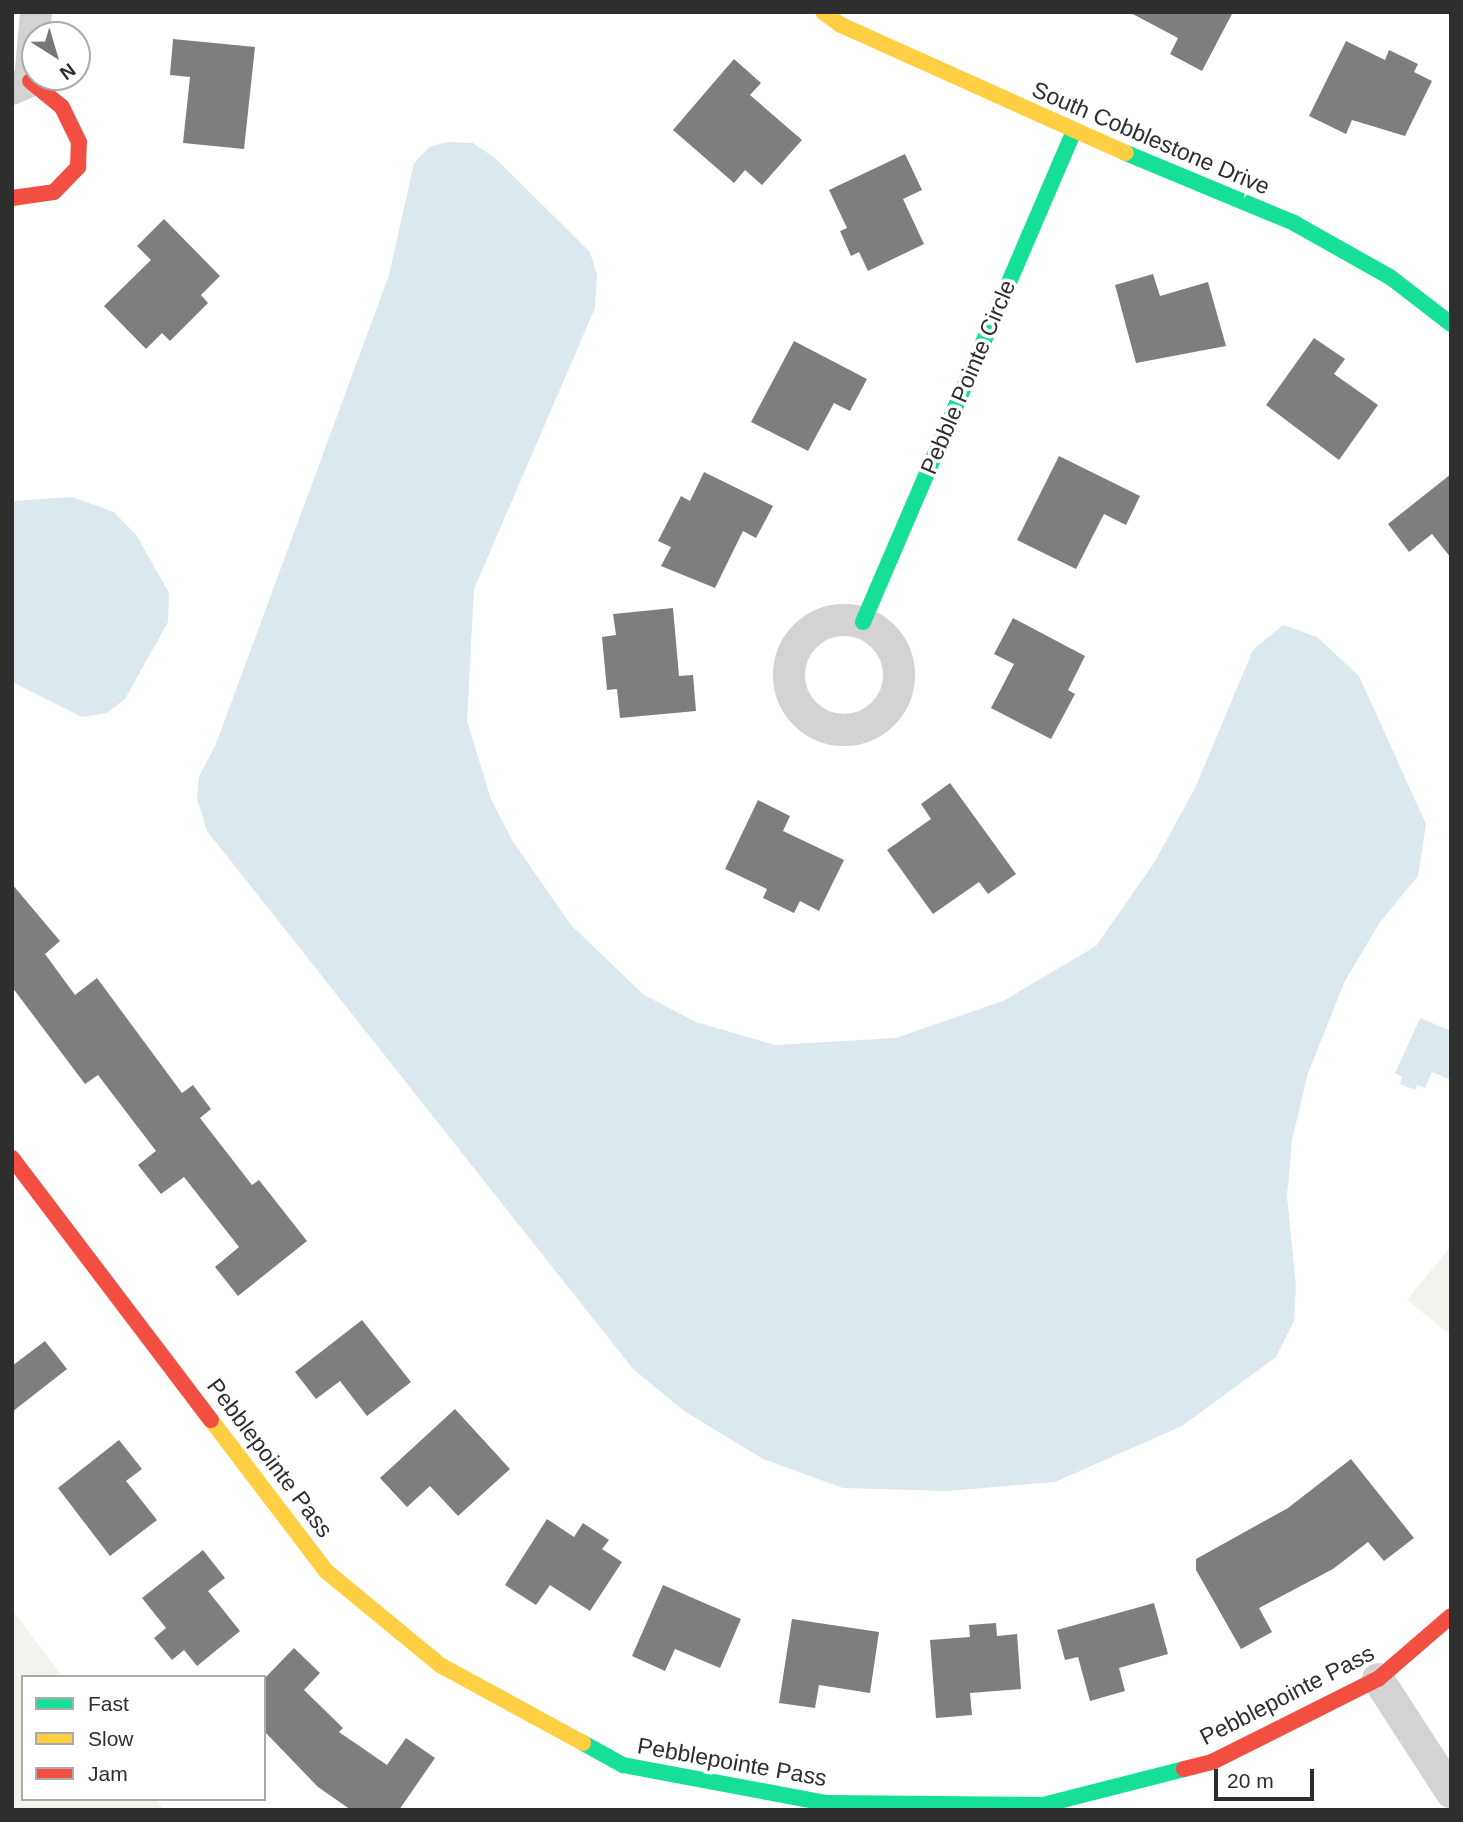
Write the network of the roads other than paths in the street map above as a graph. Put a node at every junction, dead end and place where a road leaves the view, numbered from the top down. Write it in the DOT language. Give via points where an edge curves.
graph roads {
  1 [pos="824,12"];
  2 [pos="32,91"];
  3 [pos="1074,131"];
  4 [pos="12,198"];
  5 [pos="1451,324"];
  6 [pos="863,622"];
  7 [pos="12,1158"];
  8 [pos="1451,1616"];
  9 [pos="1378,1679"];
  10 [pos="1451,1792"];
  1 -- 3 [label="street, South Cobblestone Drive"];
  2 -- 4 [label="street" via="62,107 79,142 78,167 54,192"];
  3 -- 5 [label="street, South Cobblestone Drive" via="1294,223 1390,277"];
  3 -- 6 [label="street, Pebble Pointe Circle"];
  7 -- 9 [label="street, Pebblepointe Pass" via="326,1572 440,1665 623,1765 826,1803 1043,1805 1212,1762"];
  8 -- 9 [label="street, Pebblepointe Pass"];
  9 -- 10 [label="street"];
}
